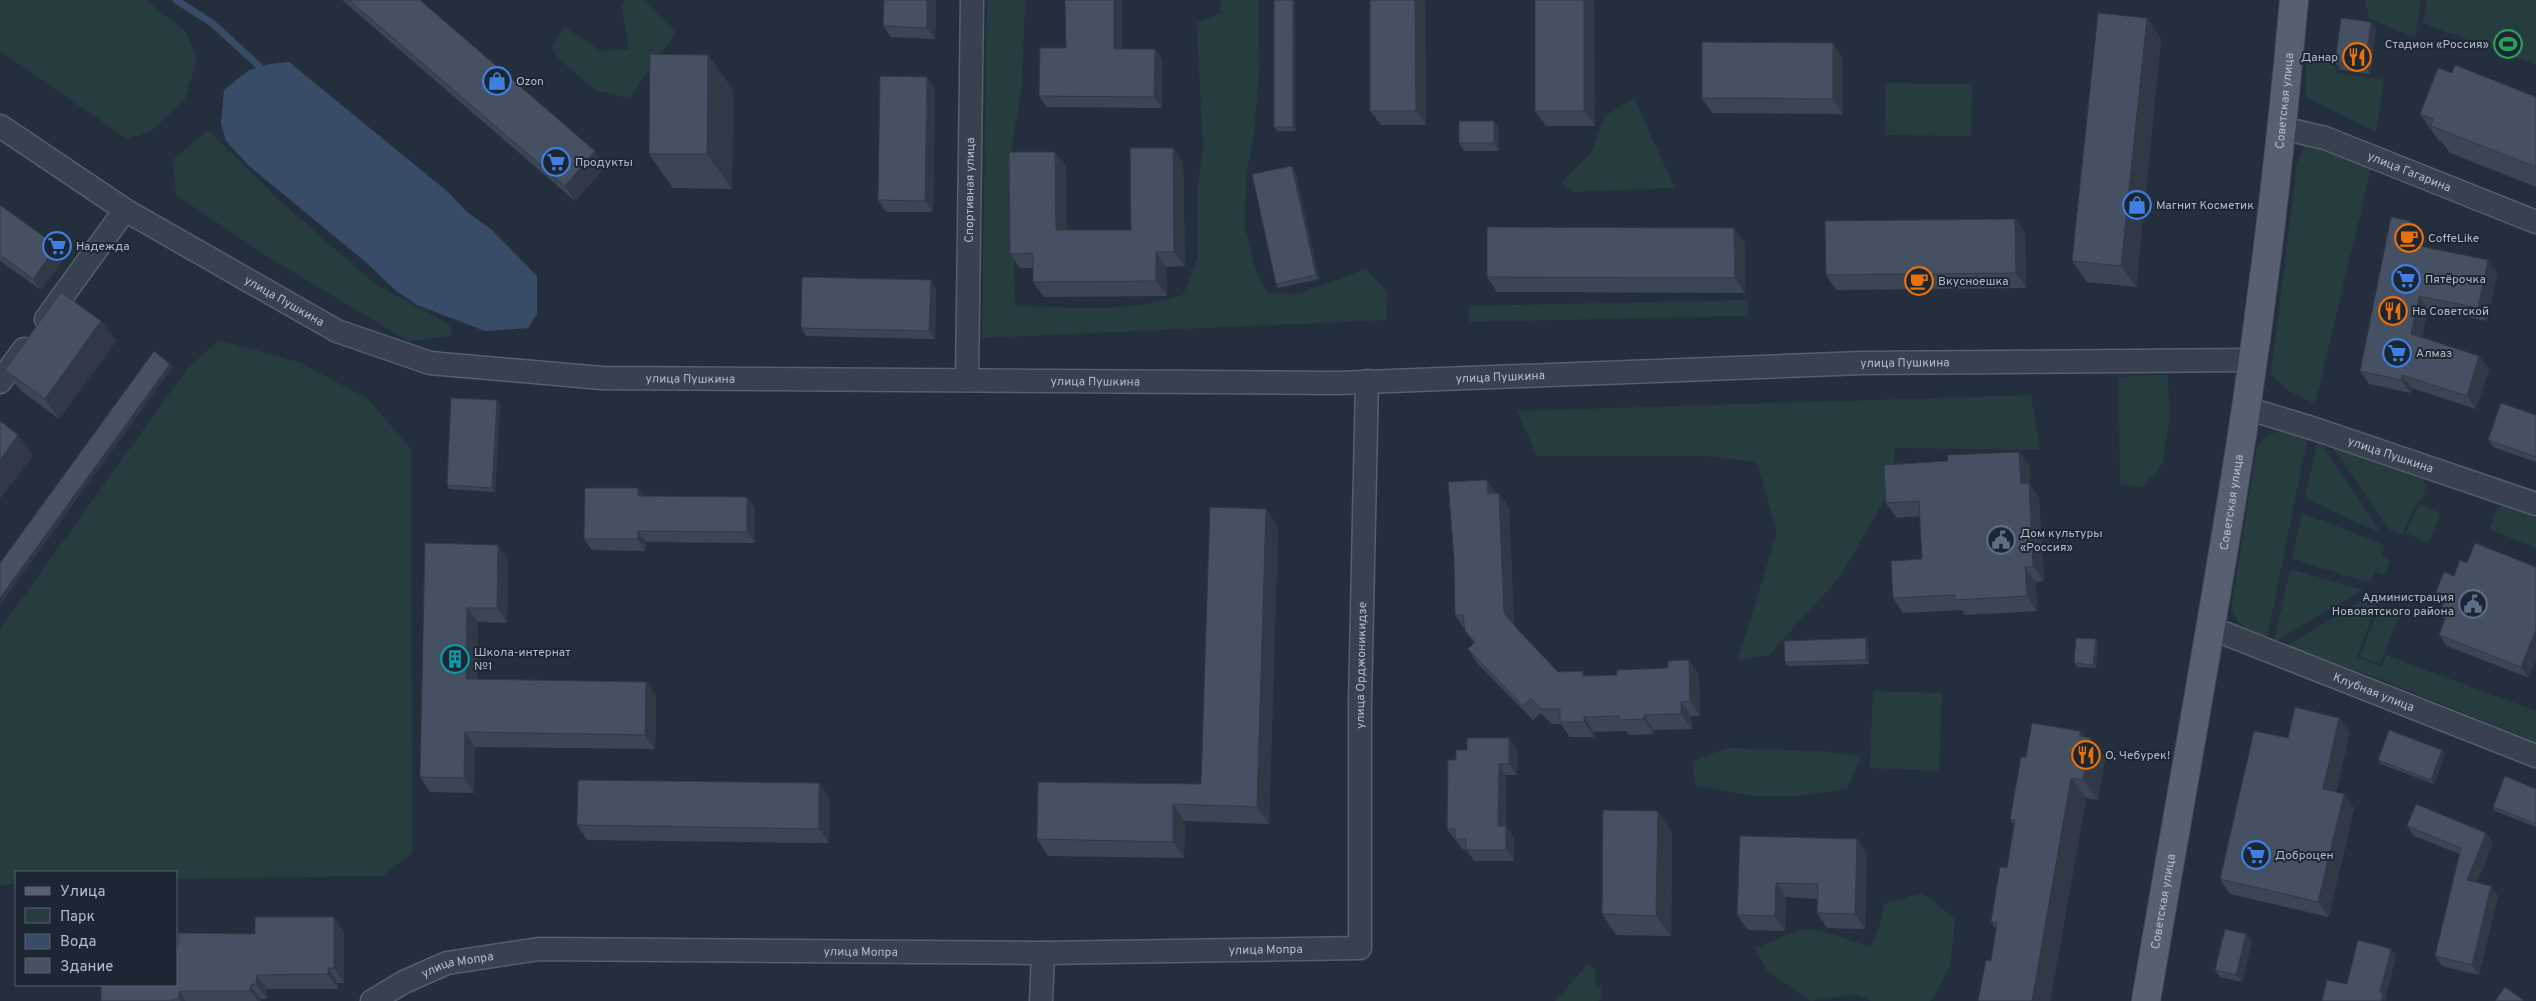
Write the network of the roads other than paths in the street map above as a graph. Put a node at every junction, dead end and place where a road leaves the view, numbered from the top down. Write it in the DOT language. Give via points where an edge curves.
graph roads {
  1 [pos="972,0"];
  2 [pos="2294,0"];
  3 [pos="0,126"];
  4 [pos="2282,128"];
  5 [pos="125,210"];
  6 [pos="2536,222"];
  7 [pos="2252,360"];
  8 [pos="967,380"];
  9 [pos="0,382"];
  10 [pos="1367,382"];
  11 [pos="2246,408"];
  12 [pos="2536,504"];
  13 [pos="2211,628"];
  14 [pos="2536,756"];
  15 [pos="1360,948"];
  16 [pos="1043,953"];
  17 [pos="372,1001"];
  18 [pos="1041,1001"];
  19 [pos="2146,1001"];
  1 -- 8 [label="street, Спортивная улица"];
  2 -- 4 [label="main road, Советская улица"];
  3 -- 5 [label="street, улица Пушкина"];
  4 -- 6 [label="street, улица Гагарина" via="2325,138"];
  4 -- 7 [label="main road, Советская улица"];
  5 -- 8 [label="street, улица Пушкина" via="337,331 430,363 602,378"];
  5 -- 9 [label="street"];
  7 -- 10 [label="street, улица Пушкина" via="1862,363"];
  7 -- 11 [label="main road, Советская улица"];
  8 -- 10 [label="street, улица Пушкина"];
  10 -- 15 [label="street, улица Орджоникидзе" via="1360,702"];
  11 -- 12 [label="street, улица Пушкина"];
  11 -- 13 [label="main road, Советская улица"];
  13 -- 14 [label="street, Клубная улица"];
  13 -- 19 [label="main road, Советская улица"];
  15 -- 16 [label="street, улица Мопра"];
  16 -- 17 [label="street, улица Мопра" via="539,949 448,963 404,982"];
  16 -- 18 [label="street"];
}
